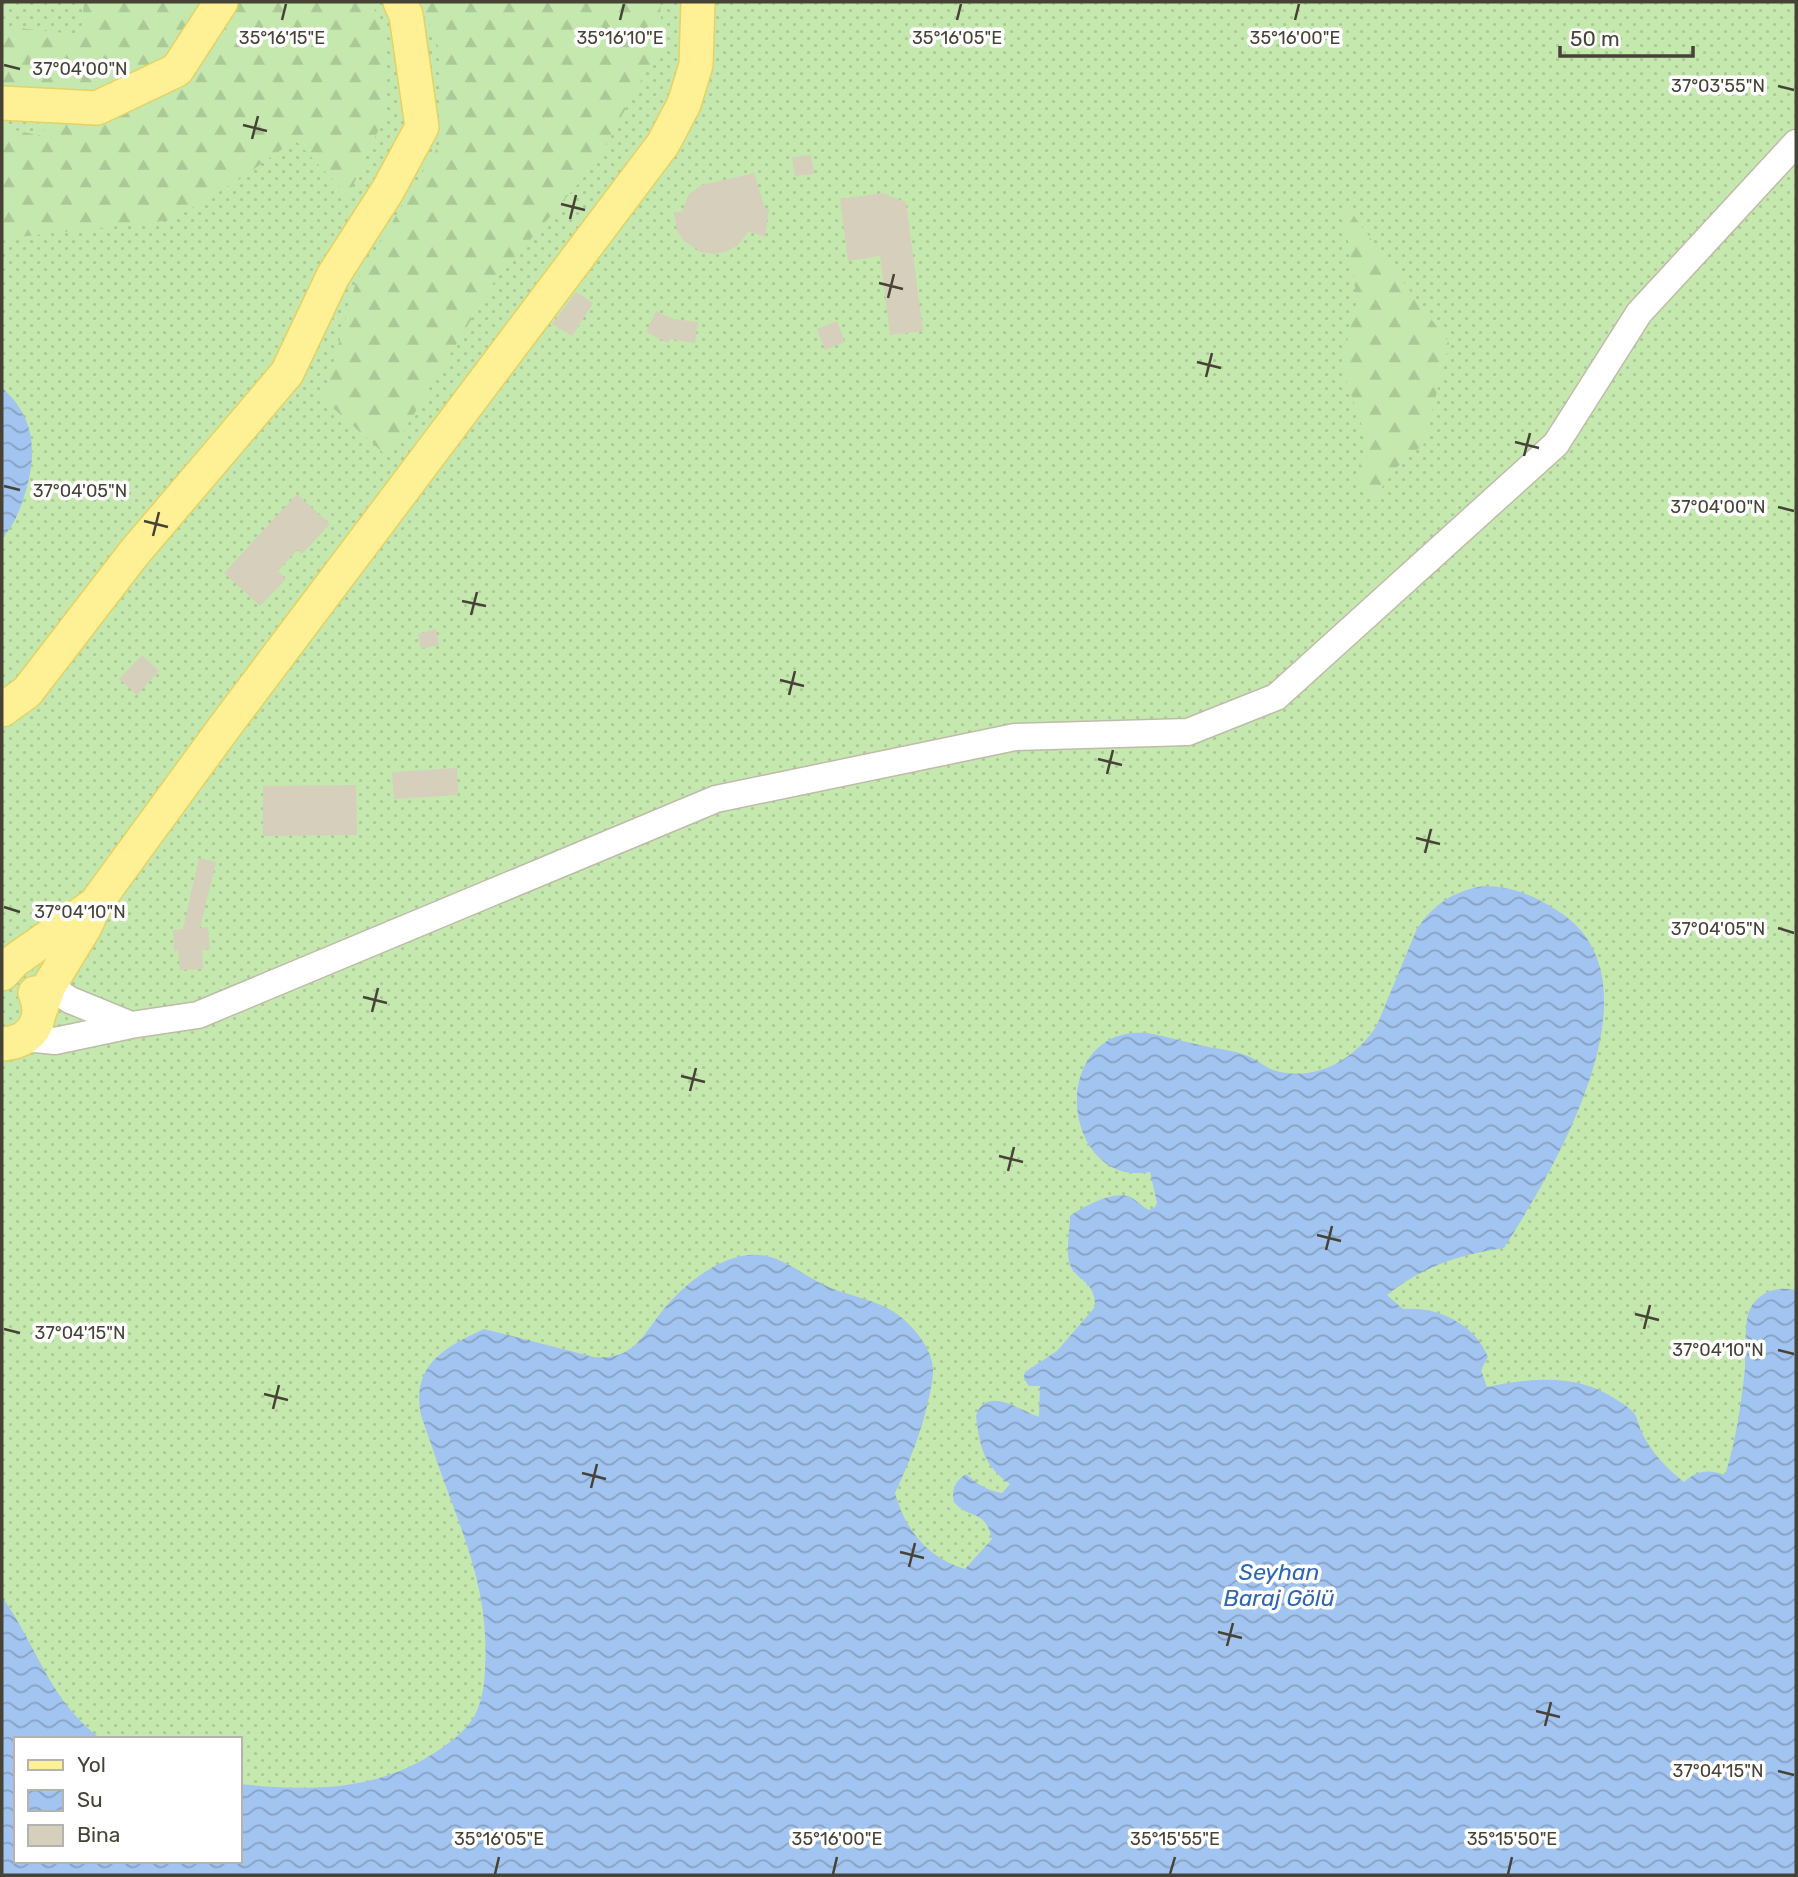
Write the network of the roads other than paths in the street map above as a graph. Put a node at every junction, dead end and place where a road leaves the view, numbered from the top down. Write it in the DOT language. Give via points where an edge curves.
graph roads {
  1 [pos="220,2"];
  2 [pos="400,2"];
  3 [pos="698,2"];
  4 [pos="2,103"];
  5 [pos="1796,143"];
  6 [pos="2,710"];
  7 [pos="96,904"];
  8 [pos="5,966"];
  9 [pos="131,1025"];
  10 [pos="22,1031"];
  1 -- 4 [label="main road" via="177,70 97,108"];
  2 -- 6 [label="main road" via="406,15 422,127 333,276 288,373 134,553 27,692"];
  3 -- 7 [label="main road" via="695,65 684,104 663,144"];
  5 -- 9 [label="street" via="1639,313 1556,444 1276,697 1188,732 1015,737 716,799 198,1015"];
  7 -- 8 [label="main road"];
  7 -- 10 [label="main road"];
  8 -- 10 [label="main road" via="33,990 38,1001"];
  9 -- 10 [label="street" via="54,1041"];
  9 -- 10 [label="street" via="70,1000"];
}
